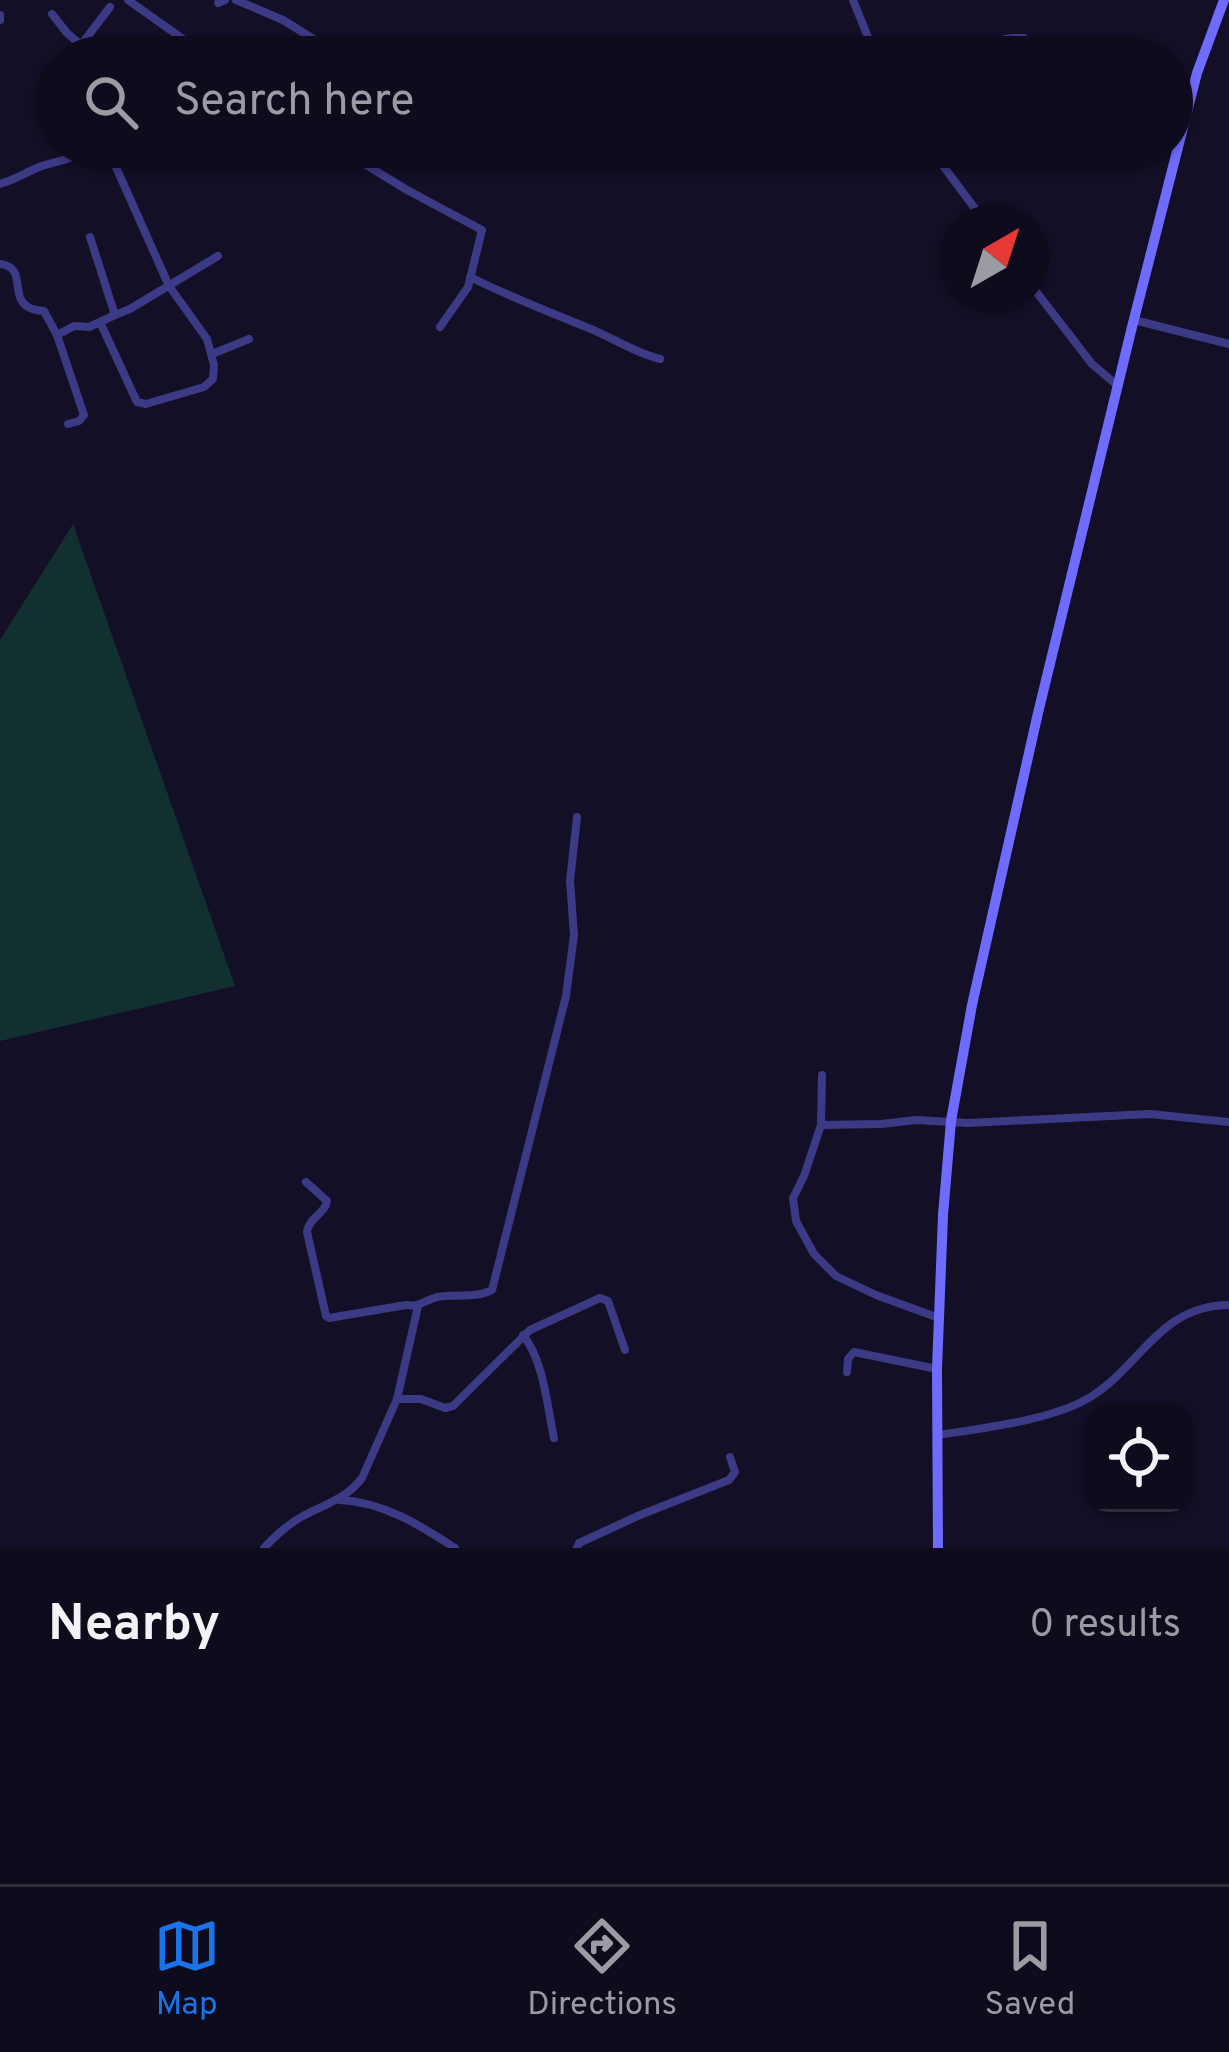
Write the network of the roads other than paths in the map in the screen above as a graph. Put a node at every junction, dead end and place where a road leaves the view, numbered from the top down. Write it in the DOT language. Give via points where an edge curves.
graph roads {
  1 [pos="128,0"];
  2 [pos="236,0"];
  3 [pos="853,0"];
  4 [pos="1224,0"];
  5 [pos="110,7"];
  6 [pos="52,14"];
  7 [pos="71,36"];
  8 [pos="89,36"];
  9 [pos="179,36"];
  10 [pos="309,36"];
  11 [pos="868,36"];
  12 [pos="1193,90"];
  13 [pos="41,168"];
  14 [pos="117,168"];
  15 [pos="371,168"];
  16 [pos="945,168"];
  17 [pos="1173,168"];
  18 [pos="0,184"];
  19 [pos="972,204"];
  20 [pos="90,237"];
  21 [pos="218,256"];
  22 [pos="0,264"];
  23 [pos="470,277"];
  24 [pos="170,286"];
  25 [pos="1049,308"];
  26 [pos="116,315"];
  27 [pos="1134,320"];
  28 [pos="100,322"];
  29 [pos="440,327"];
  30 [pos="57,335"];
  31 [pos="249,339"];
  32 [pos="1229,344"];
  33 [pos="212,353"];
  34 [pos="660,359"];
  35 [pos="1118,386"];
  36 [pos="68,424"];
  37 [pos="578,817"];
  38 [pos="822,1075"];
  39 [pos="951,1121"];
  40 [pos="1229,1122"];
  41 [pos="821,1124"];
  42 [pos="306,1182"];
  43 [pos="1229,1305"];
  44 [pos="418,1306"];
  45 [pos="939,1318"];
  46 [pos="523,1335"];
  47 [pos="626,1350"];
  48 [pos="937,1369"];
  49 [pos="848,1372"];
  50 [pos="397,1399"];
  51 [pos="938,1435"];
  52 [pos="554,1438"];
  53 [pos="730,1457"];
  54 [pos="339,1500"];
  55 [pos="264,1548"];
  56 [pos="454,1548"];
  57 [pos="578,1548"];
  58 [pos="938,1548"];
  1 -- 9 [label="street"];
  2 -- 10 [label="street"];
  3 -- 11 [label="street"];
  4 -- 12 [label="street"];
  5 -- 8 [label="street"];
  6 -- 7 [label="street"];
  13 -- 18 [label="street"];
  14 -- 24 [label="street"];
  15 -- 23 [label="street" via="482,230"];
  16 -- 19 [label="street"];
  17 -- 27 [label="street"];
  20 -- 26 [label="street"];
  21 -- 24 [label="street"];
  22 -- 30 [label="street" via="13,268 23,306 44,311"];
  23 -- 29 [label="street"];
  23 -- 34 [label="street"];
  24 -- 26 [label="street"];
  24 -- 33 [label="street"];
  25 -- 35 [label="street"];
  26 -- 28 [label="street"];
  27 -- 32 [label="street"];
  27 -- 35 [label="street"];
  28 -- 30 [label="street"];
  28 -- 33 [label="street" via="141,404 209,383"];
  30 -- 36 [label="street" via="84,415"];
  31 -- 33 [label="street"];
  35 -- 39 [label="street" via="1013,818"];
  37 -- 44 [label="street" via="566,996 494,1287"];
  38 -- 41 [label="street"];
  39 -- 40 [label="street" via="1150,1114"];
  39 -- 41 [label="street"];
  39 -- 45 [label="street"];
  41 -- 45 [label="street" via="793,1206 814,1254 851,1284"];
  42 -- 44 [label="street" via="326,1201 307,1232 326,1316"];
  43 -- 51 [label="street" via="1169,1325 1090,1398"];
  44 -- 50 [label="street"];
  45 -- 48 [label="street"];
  46 -- 47 [label="street" via="604,1298"];
  46 -- 50 [label="street" via="448,1408"];
  46 -- 52 [label="street"];
  48 -- 49 [label="street" via="854,1352"];
  48 -- 51 [label="street"];
  50 -- 54 [label="street" via="362,1478"];
  51 -- 58 [label="street"];
  53 -- 57 [label="street" via="729,1480"];
  54 -- 55 [label="street" via="301,1517"];
  54 -- 56 [label="street" via="376,1505"];
}
